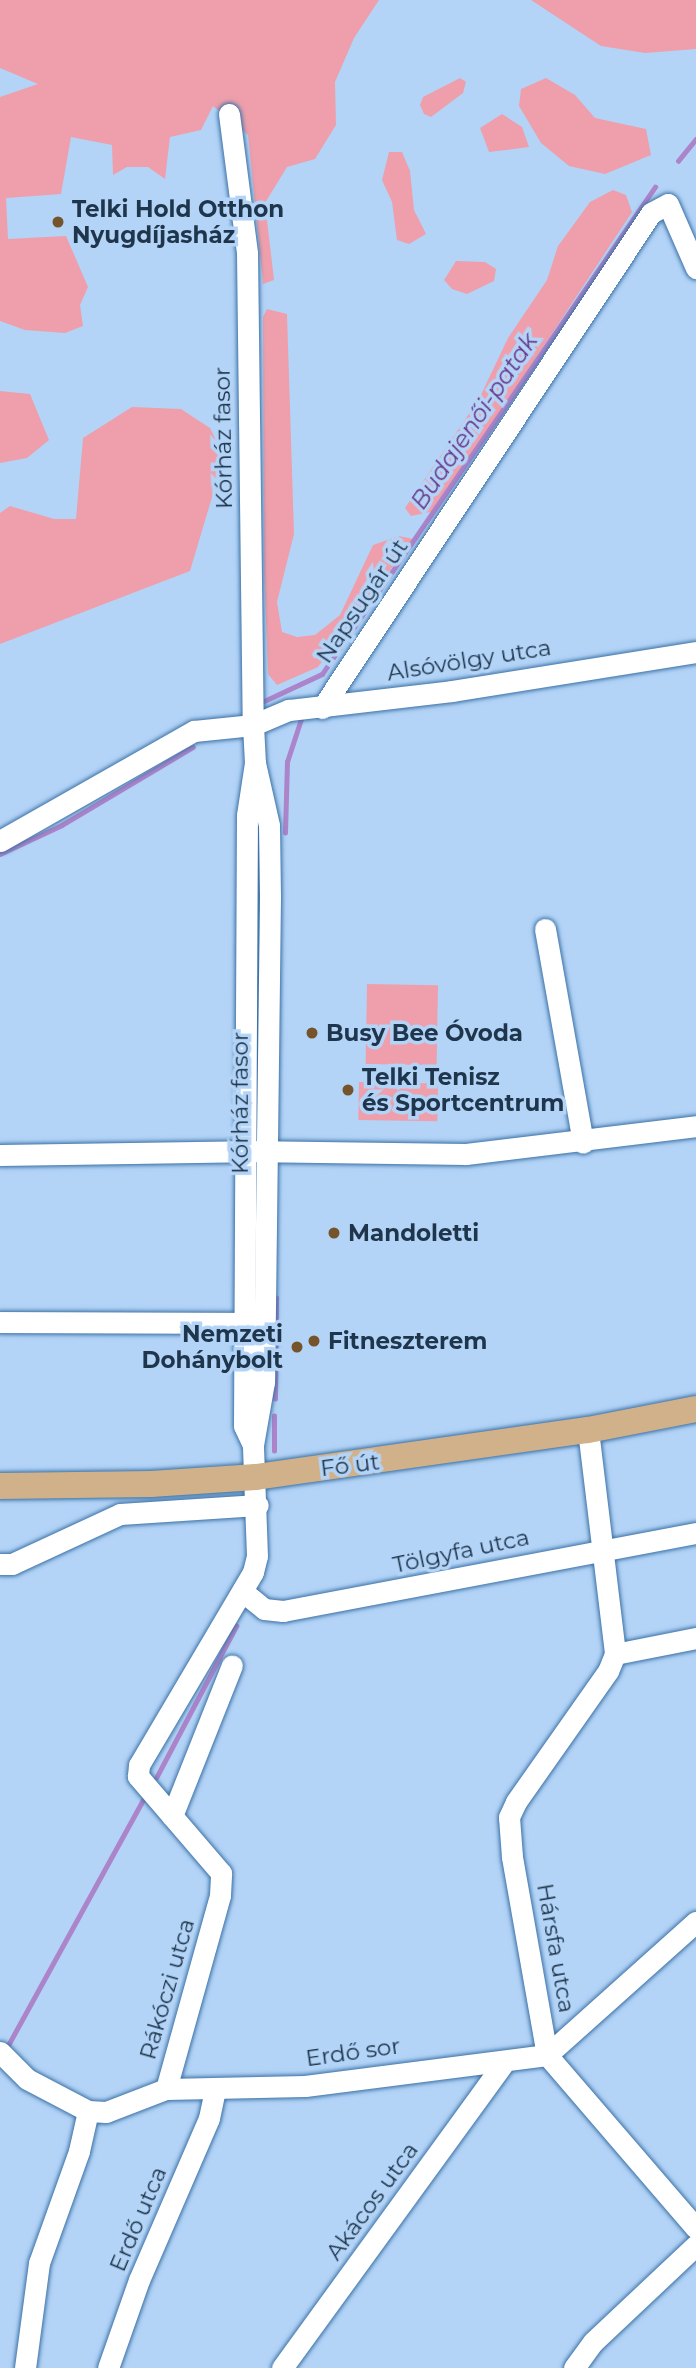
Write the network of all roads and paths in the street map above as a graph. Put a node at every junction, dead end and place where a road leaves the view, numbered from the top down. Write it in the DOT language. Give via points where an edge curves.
graph roads {
  1 [pos="229,114"];
  2 [pos="696,268"];
  3 [pos="696,652"];
  4 [pos="322,708"];
  5 [pos="253,725"];
  6 [pos="0,841"];
  7 [pos="545,929"];
  8 [pos="696,1126"];
  9 [pos="583,1143"];
  10 [pos="256,1152"];
  11 [pos="0,1155"];
  12 [pos="0,1322"];
  13 [pos="256,1324"];
  14 [pos="696,1409"];
  15 [pos="587,1430"];
  16 [pos="256,1478"];
  17 [pos="0,1486"];
  18 [pos="258,1505"];
  19 [pos="696,1532"];
  20 [pos="603,1547"];
  21 [pos="0,1564"];
  22 [pos="242,1591"];
  23 [pos="696,1639"];
  24 [pos="615,1654"];
  25 [pos="232,1665"];
  26 [pos="172,1816"];
  27 [pos="696,1922"];
  28 [pos="0,2052"];
  29 [pos="547,2055"];
  30 [pos="503,2064"];
  31 [pos="166,2089"];
  32 [pos="215,2090"];
  33 [pos="88,2111"];
  34 [pos="696,2228"];
  35 [pos="696,2245"];
  36 [pos="25,2368"];
  37 [pos="108,2368"];
  38 [pos="282,2368"];
  39 [pos="574,2368"];
  1 -- 5 [label="street, Kórház fasor" via="247,253"];
  2 -- 4 [label="street, Napsugár út" via="668,204 651,213"];
  3 -- 4 [label="street, Alsóvölgy utca"];
  4 -- 5 [label="street, Alsóvölgy utca" via="289,710"];
  5 -- 6 [label="street, Alsóvölgy utca" via="194,731 170,742 64,809"];
  5 -- 10 [label="street, Kórház fasor" via="254,763 269,825 259,862"];
  7 -- 9 [label="street"];
  8 -- 9 [label="street"];
  9 -- 10 [label="street" via="466,1154"];
  10 -- 11 [label="street"];
  10 -- 13 [label="street, Kórház fasor"];
  12 -- 13 [label="street"];
  13 -- 16 [label="street, Kórház fasor" via="244,1426 253,1445"];
  14 -- 15 [label="main road, Fő út"];
  15 -- 16 [label="main road, Fő út"];
  15 -- 20 [label="street"];
  16 -- 17 [label="main road, Fő út" via="151,1485"];
  16 -- 18 [label="street, Rákóczi utca"];
  18 -- 21 [label="street" via="120,1514 12,1564"];
  18 -- 22 [label="street, Rákóczi utca" via="257,1556"];
  19 -- 20 [label="street, Tölgyfa utca"];
  20 -- 22 [label="street, Tölgyfa utca" via="283,1611 264,1609"];
  20 -- 24 [label="street"];
  22 -- 26 [label="street, Rákóczi utca" via="139,1765 141,1784"];
  23 -- 24 [label="street"];
  24 -- 29 [label="street, Hársfa utca" via="509,1817"];
  25 -- 26 [label="street"];
  26 -- 31 [label="street, Rákóczi utca" via="221,1872 206,1952"];
  27 -- 29 [label="street"];
  28 -- 33 [label="street" via="27,2079"];
  29 -- 30 [label="street, Erdő sor"];
  29 -- 34 [label="street"];
  30 -- 32 [label="street, Erdő sor" via="441,2066 305,2085"];
  30 -- 38 [label="street, Akácos utca"];
  31 -- 32 [label="street, Erdő sor"];
  31 -- 33 [label="street, Rákóczi utca" via="106,2112"];
  32 -- 37 [label="street, Erdő utca" via="214,2105 139,2280"];
  33 -- 36 [label="street" via="79,2151 39,2263"];
  35 -- 39 [label="street" via="593,2342"];
}
